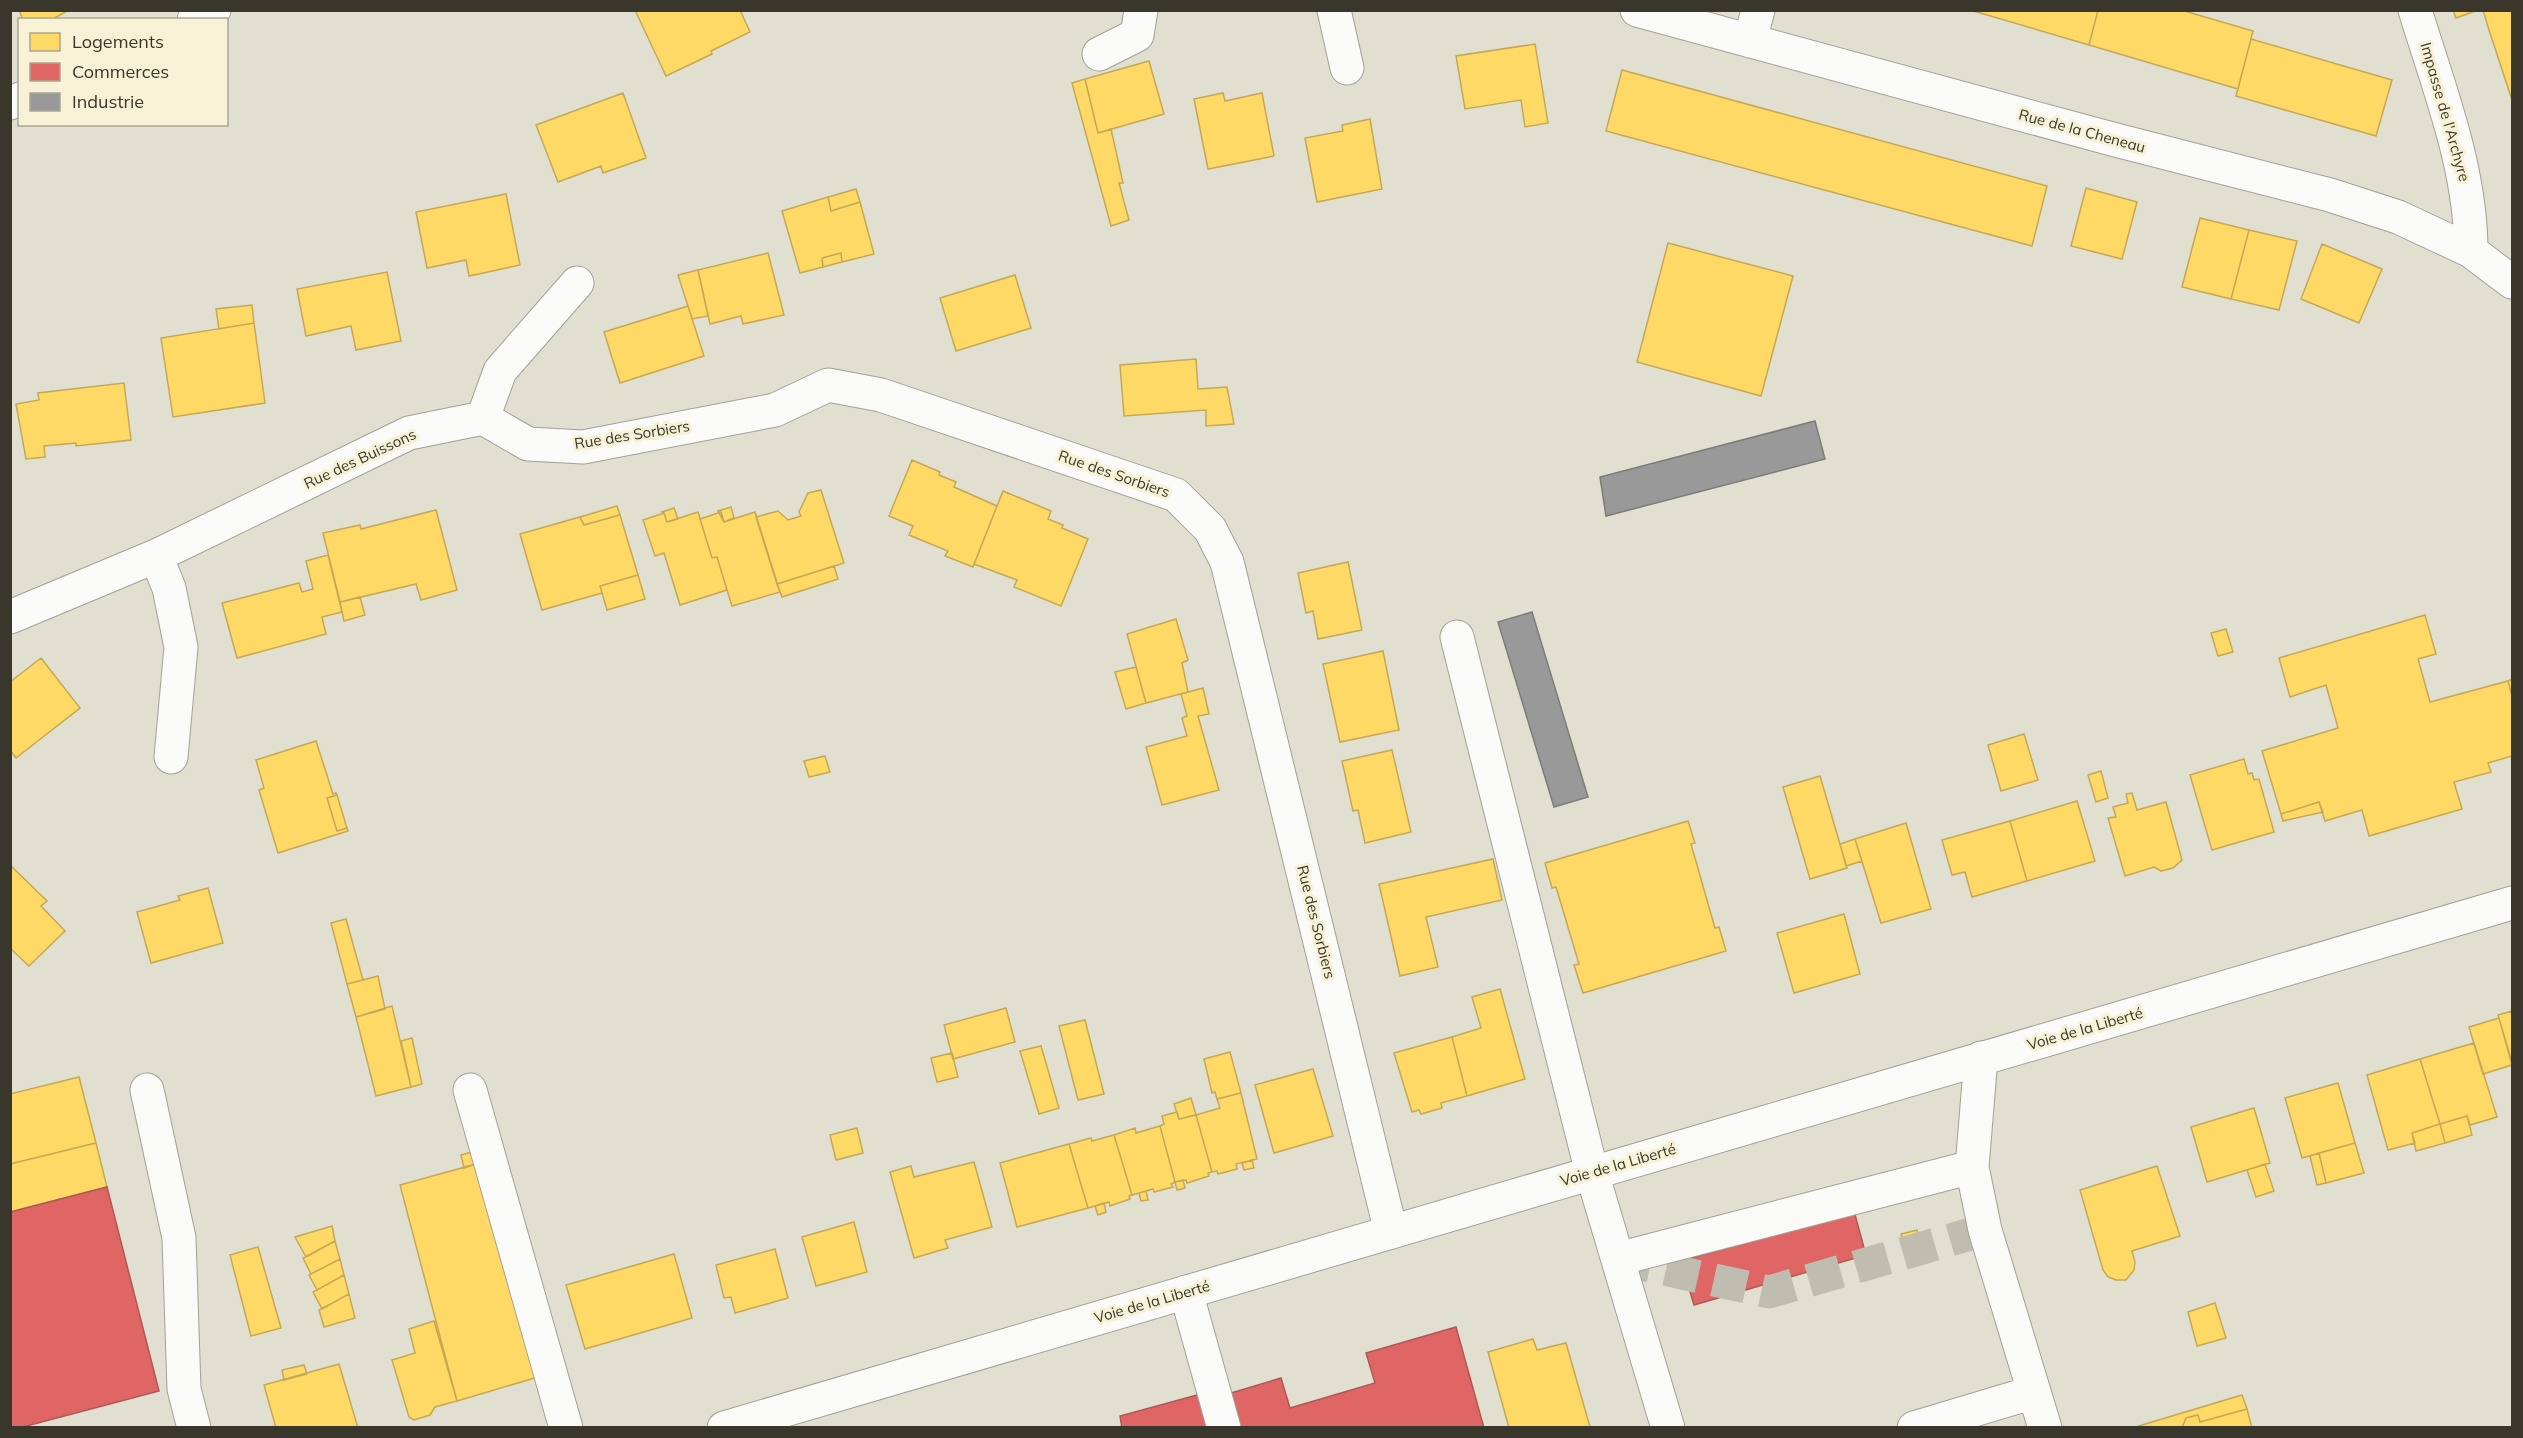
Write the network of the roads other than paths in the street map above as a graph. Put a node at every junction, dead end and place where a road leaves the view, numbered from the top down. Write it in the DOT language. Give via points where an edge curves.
graph roads {
  1 [pos="214,10"];
  2 [pos="1140,10"];
  3 [pos="1334,10"];
  4 [pos="1637,10"];
  5 [pos="2415,10"];
  6 [pos="199,18"];
  7 [pos="1754,26"];
  8 [pos="1099,54"];
  9 [pos="1347,68"];
  10 [pos="2471,251"];
  11 [pos="2512,282"];
  12 [pos="577,283"];
  13 [pos="483,418"];
  14 [pos="156,556"];
  15 [pos="10,617"];
  16 [pos="1457,637"];
  17 [pos="171,757"];
  18 [pos="2512,903"];
  19 [pos="1981,1058"];
  20 [pos="147,1090"];
  21 [pos="470,1090"];
  22 [pos="1972,1167"];
  23 [pos="1592,1173"];
  24 [pos="1391,1232"];
  25 [pos="1618,1259"];
  26 [pos="1186,1292"];
  27 [pos="2034,1392"];
  28 [pos="194,1428"];
  29 [pos="566,1428"];
  30 [pos="724,1428"];
  31 [pos="1224,1428"];
  32 [pos="1668,1428"];
  33 [pos="1914,1428"];
  34 [pos="2045,1428"];
  1 -- 6 [label="street"];
  2 -- 8 [label="street" via="1137,35"];
  3 -- 9 [label="street"];
  4 -- 7 [label="street, Rue de la Cheneau"];
  5 -- 10 [label="street, Impasse de l'Archyre" via="2466,185"];
  7 -- 10 [label="street, Rue de la Cheneau" via="2112,139 2330,195 2398,218"];
  10 -- 11 [label="street, Rue de la Cheneau"];
  12 -- 13 [label="street" via="500,371"];
  13 -- 14 [label="street, Rue des Buissons" via="409,433"];
  13 -- 24 [label="street, Rue des Sorbiers" via="528,444 583,447 775,410 828,385 881,395 1176,495 1210,529 1227,562"];
  14 -- 15 [label="street, Rue des Buissons"];
  14 -- 17 [label="street" via="169,588 181,647"];
  16 -- 23 [label="street"];
  18 -- 19 [label="street, Voie de la Liberté"];
  19 -- 22 [label="street"];
  19 -- 23 [label="street, Voie de la Liberté"];
  20 -- 28 [label="street" via="179,1238 184,1389"];
  21 -- 29 [label="street"];
  22 -- 25 [label="street"];
  22 -- 27 [label="street" via="1986,1230"];
  23 -- 24 [label="street, Voie de la Liberté"];
  23 -- 25 [label="street"];
  24 -- 26 [label="street, Voie de la Liberté"];
  25 -- 32 [label="street"];
  26 -- 30 [label="street, Voie de la Liberté"];
  26 -- 31 [label="street"];
  27 -- 33 [label="street"];
  27 -- 34 [label="street"];
}
